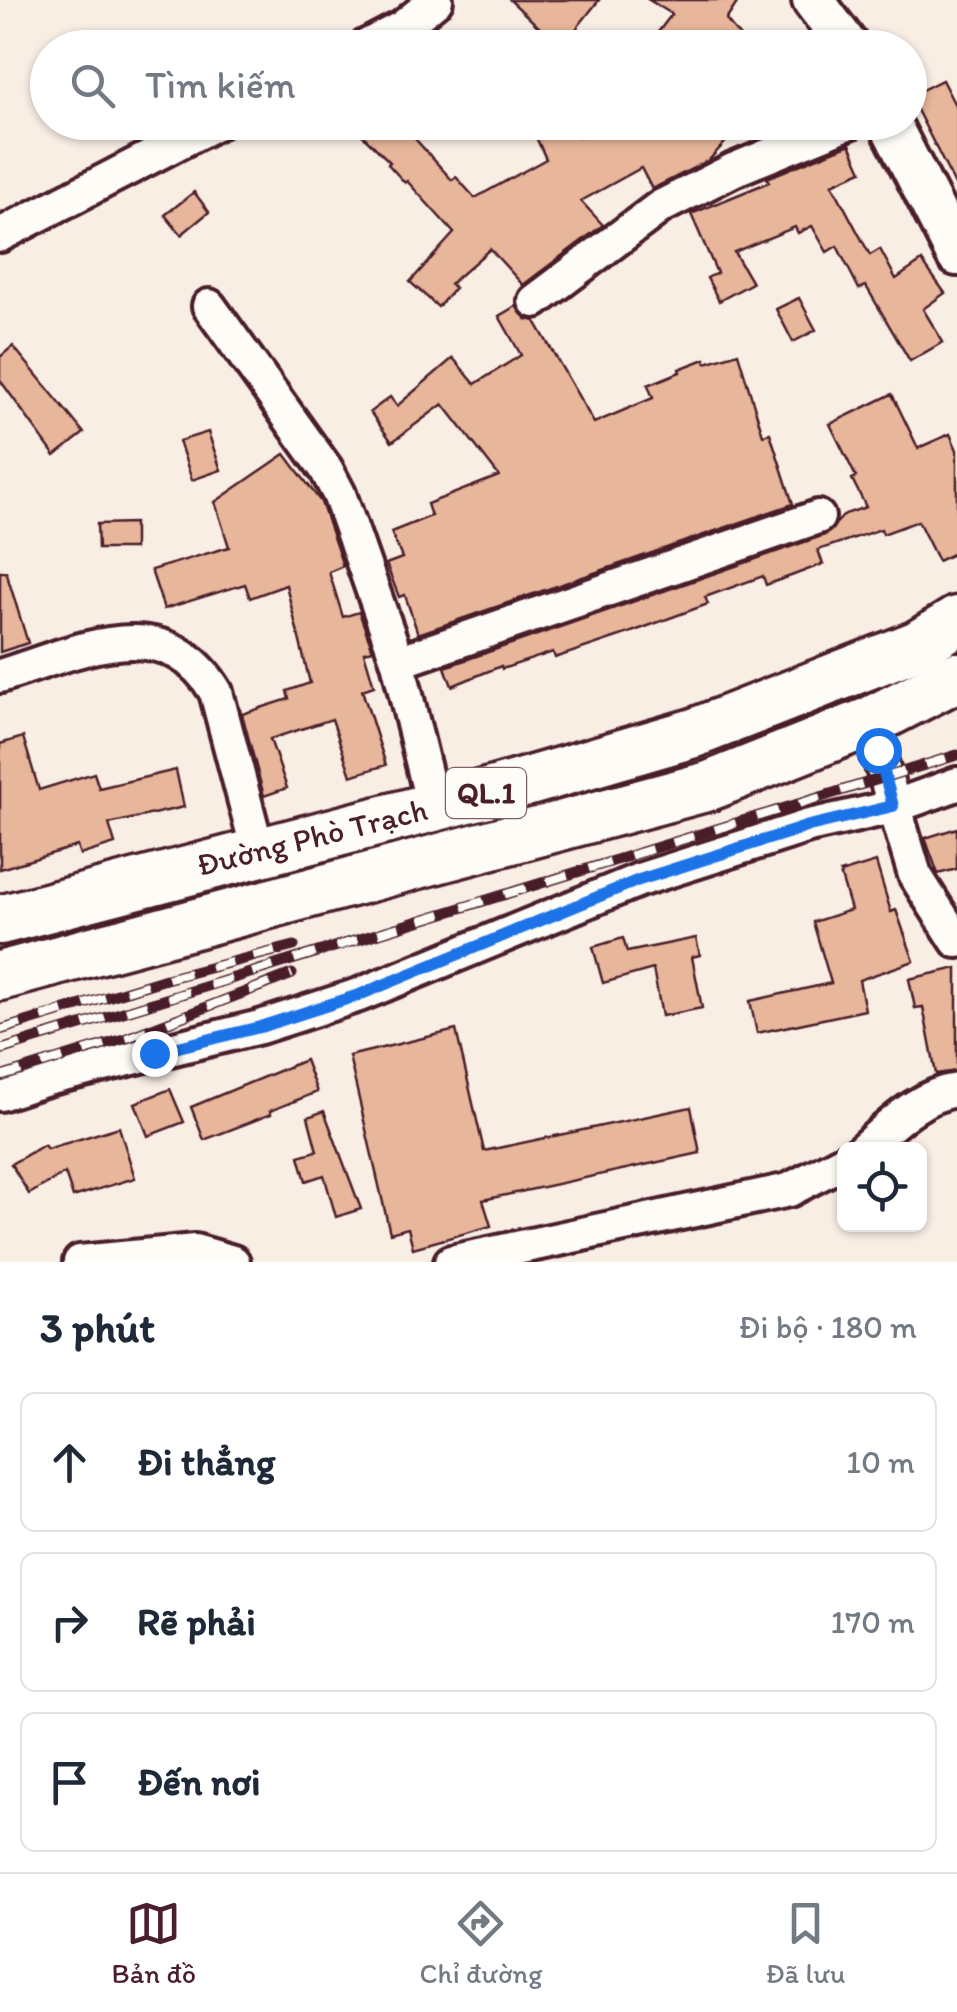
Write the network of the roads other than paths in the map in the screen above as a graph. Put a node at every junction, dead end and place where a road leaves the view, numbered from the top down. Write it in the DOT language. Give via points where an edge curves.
graph roads {
  1 [pos="436,0"];
  2 [pos="812,0"];
  3 [pos="397,30"];
  4 [pos="835,30"];
  5 [pos="183,140"];
  6 [pos="806,140"];
  7 [pos="898,140"];
  8 [pos="0,235"];
  9 [pos="957,254"];
  10 [pos="535,301"];
  11 [pos="209,306"];
  12 [pos="818,517"];
  13 [pos="957,620"];
  14 [pos="398,662"];
  15 [pos="0,676"];
  16 [pos="957,678"];
  17 [pos="869,722"];
  18 [pos="694,733"];
  19 [pos="957,784"];
  20 [pos="709,786"];
  21 [pos="433,806"];
  22 [pos="893,806"];
  23 [pos="258,851"];
  24 [pos="189,868"];
  25 [pos="0,920"];
  26 [pos="199,920"];
  27 [pos="957,941"];
  28 [pos="0,976"];
  29 [pos="957,1090"];
  30 [pos="0,1094"];
  31 [pos="871,1142"];
  32 [pos="837,1165"];
  33 [pos="80,1262"];
  34 [pos="233,1262"];
  35 [pos="451,1262"];
  1 -- 3 [label="street"];
  2 -- 4 [label="main road"];
  5 -- 8 [label="street"];
  6 -- 10 [label="street" via="660,208"];
  7 -- 9 [label="main road"];
  11 -- 14 [label="street" via="339,494"];
  12 -- 14 [label="street"];
  13 -- 18 [label="highway, Đường Phò Trạch / QL.1" via="918,645"];
  14 -- 21 [label="street"];
  15 -- 23 [label="street" via="106,643 158,643 184,655 216,692"];
  16 -- 17 [label="highway, Đường Phò Trạch / QL.1"];
  17 -- 20 [label="highway, Đường Phò Trạch / QL.1"];
  17 -- 22 [label="street"];
  18 -- 20 [label="highway"];
  18 -- 21 [label="highway, Đường Phò Trạch / QL.1"];
  19 -- 22 [label="street"];
  20 -- 26 [label="highway, Đường Phò Trạch / QL.1"];
  21 -- 23 [label="highway, Đường Phò Trạch / QL.1"];
  22 -- 27 [label="street" via="915,875"];
  22 -- 30 [label="street" via="639,880 359,995 260,1027"];
  23 -- 24 [label="highway, Đường Phò Trạch / QL.1"];
  24 -- 25 [label="highway, Đường Phò Trạch / QL.1"];
  24 -- 26 [label="highway"];
  26 -- 28 [label="highway, Đường Phò Trạch / QL.1"];
  29 -- 31 [label="street" via="906,1112"];
  32 -- 35 [label="street" via="789,1190"];
  33 -- 34 [label="street" via="195,1251"];
}
